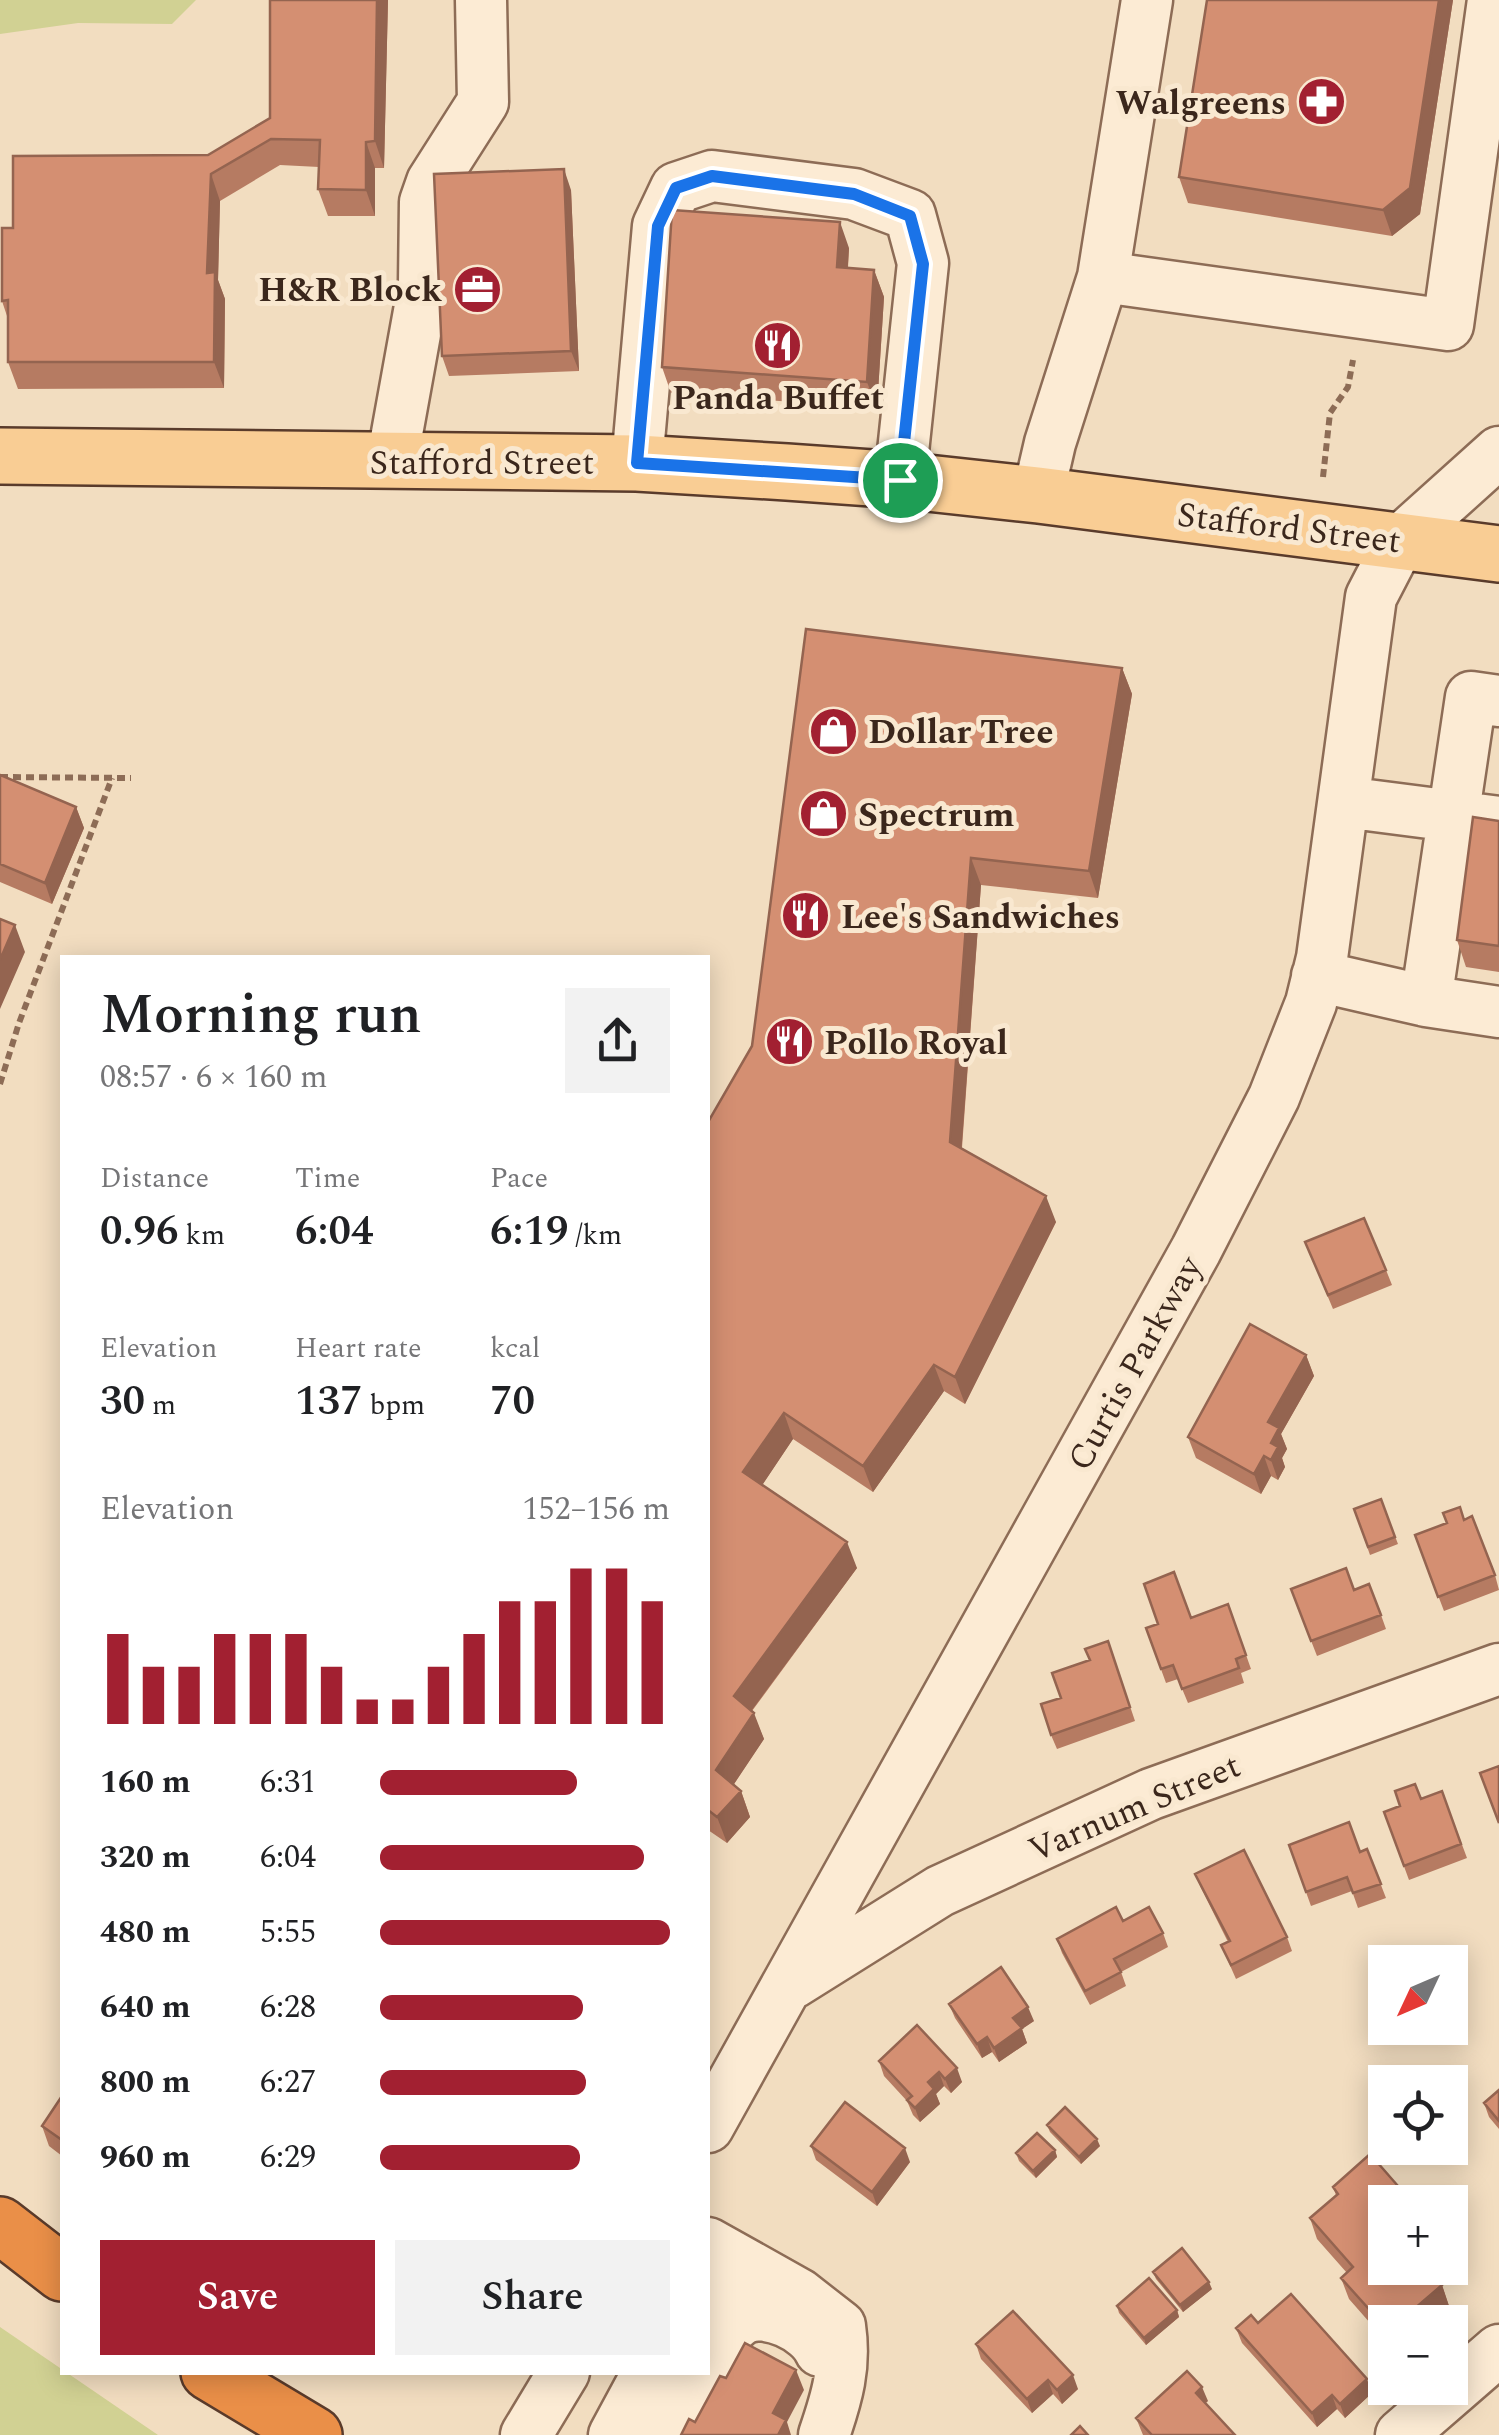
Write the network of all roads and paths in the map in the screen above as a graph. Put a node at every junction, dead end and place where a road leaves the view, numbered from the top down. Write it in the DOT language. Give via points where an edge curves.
graph roads {
  1 [pos="481,0"];
  2 [pos="1148,0"];
  3 [pos="1493,0"];
  4 [pos="1103,277"];
  5 [pos="1361,314"];
  6 [pos="1499,452"];
  7 [pos="0,456"];
  8 [pos="392,461"];
  9 [pos="637,463"];
  10 [pos="1323,478"];
  11 [pos="900,480"];
  12 [pos="1038,495"];
  13 [pos="1400,541"];
  14 [pos="1499,554"];
  15 [pos="1499,701"];
  16 [pos="0,777"];
  17 [pos="112,778"];
  18 [pos="131,778"];
  19 [pos="1344,802"];
  20 [pos="1475,819"];
  21 [pos="1317,976"];
  22 [pos="1426,1001"];
  23 [pos="1499,1012"];
  24 [pos="0,1084"];
  25 [pos="1499,1669"];
  26 [pos="789,1986"];
  27 [pos="710,2124"];
  28 [pos="0,2225"];
  29 [pos="710,2244"];
  30 [pos="752,2269"];
  31 [pos="60,2270"];
  32 [pos="710,2293"];
  33 [pos="1499,2350"];
  34 [pos="710,2361"];
  35 [pos="214,2375"];
  36 [pos="562,2375"];
  37 [pos="646,2375"];
  38 [pos="701,2375"];
  39 [pos="830,2419"];
  40 [pos="314,2435"];
  41 [pos="526,2435"];
  42 [pos="614,2435"];
  43 [pos="666,2435"];
  44 [pos="1401,2435"];
  1 -- 8 [label="street" via="483,102 424,202 424,284"];
  2 -- 4 [label="street"];
  3 -- 5 [label="street" via="1448,325"];
  4 -- 5 [label="street"];
  4 -- 12 [label="street"];
  5 -- 10 [label="path" via="1348,386 1330,414"];
  6 -- 13 [label="street"];
  7 -- 8 [label="main road, Stafford Street"];
  8 -- 9 [label="main road, Stafford Street"];
  9 -- 11 [label="main road, Stafford Street"];
  9 -- 11 [label="street" via="658,226 676,188 712,176 854,194 910,216 923,264"];
  11 -- 12 [label="main road, Stafford Street"];
  12 -- 13 [label="main road, Stafford Street"];
  13 -- 14 [label="main road, Stafford Street"];
  13 -- 19 [label="street, Curtis Parkway" via="1371,597"];
  15 -- 20 [label="street" via="1471,697"];
  16 -- 17 [label="path"];
  17 -- 18 [label="path"];
  17 -- 24 [label="path"];
  19 -- 20 [label="street"];
  19 -- 21 [label="street, Curtis Parkway"];
  20 -- 22 [label="street"];
  21 -- 22 [label="street"];
  21 -- 26 [label="street, Curtis Parkway" via="1274,1097 1196,1250"];
  22 -- 23 [label="street"];
  25 -- 26 [label="street, Varnum Street" via="1151,1794 940,1890"];
  26 -- 27 [label="street, Curtis Parkway"];
  28 -- 31 [label="highway"];
  29 -- 30 [label="street"];
  30 -- 32 [label="street"];
  30 -- 39 [label="street" via="840,2326 842,2380"];
  33 -- 44 [label="street"];
  34 -- 39 [label="street" via="744,2319 764,2315 789,2323 816,2342 826,2367"];
  35 -- 40 [label="highway"];
  36 -- 41 [label="street"];
  37 -- 42 [label="street"];
  38 -- 43 [label="street"];
}
